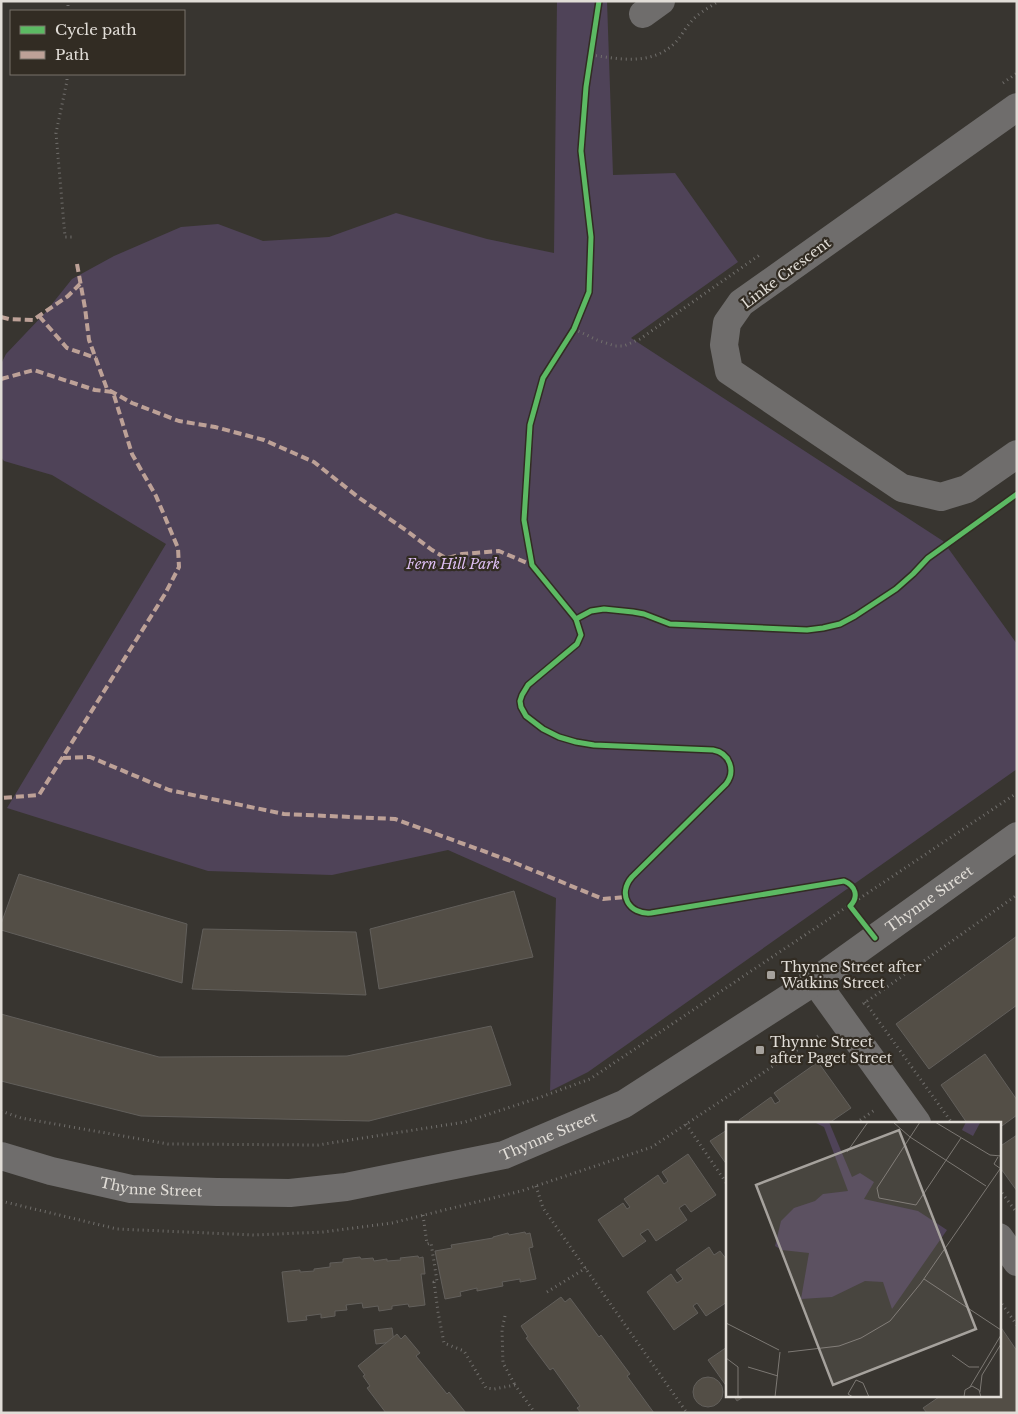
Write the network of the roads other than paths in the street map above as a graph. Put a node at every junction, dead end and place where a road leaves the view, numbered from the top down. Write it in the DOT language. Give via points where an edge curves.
graph roads {
  1 [pos="1017,107"];
  2 [pos="1017,454"];
  3 [pos="1017,836"];
  4 [pos="815,981"];
  5 [pos="916,1122"];
  6 [pos="1,1156"];
  7 [pos="1000,1238"];
  8 [pos="1017,1262"];
  1 -- 2 [label="street, Linke Crescent" via="741,303 727,324 724,346 729,371 902,488 941,498 967,489"];
  3 -- 4 [label="street, Thynne Street"];
  4 -- 5 [label="street"];
  4 -- 6 [label="street, Thynne Street" via="624,1104 504,1155 346,1187 290,1193 131,1189"];
  7 -- 8 [label="street"];
}
